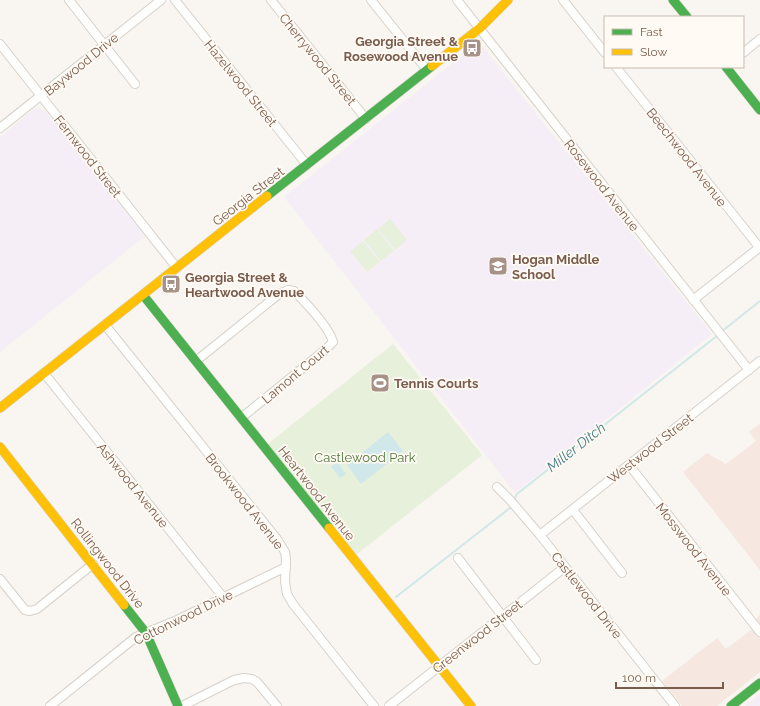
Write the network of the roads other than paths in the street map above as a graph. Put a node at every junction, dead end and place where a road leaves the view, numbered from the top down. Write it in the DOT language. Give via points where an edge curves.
graph roads {
  1 [pos="69,0"];
  2 [pos="161,0"];
  3 [pos="175,0"];
  4 [pos="270,0"];
  5 [pos="371,0"];
  6 [pos="457,0"];
  7 [pos="508,0"];
  8 [pos="563,0"];
  9 [pos="673,0"];
  10 [pos="686,16"];
  11 [pos="480,28"];
  12 [pos="760,39"];
  13 [pos="0,44"];
  14 [pos="105,45"];
  15 [pos="604,52"];
  16 [pos="744,52"];
  17 [pos="617,68"];
  18 [pos="727,68"];
  19 [pos="427,70"];
  20 [pos="135,84"];
  21 [pos="41,96"];
  22 [pos="760,110"];
  23 [pos="366,119"];
  24 [pos="0,128"];
  25 [pos="307,166"];
  26 [pos="759,247"];
  27 [pos="177,268"];
  28 [pos="143,295"];
  29 [pos="693,300"];
  30 [pos="105,325"];
  31 [pos="196,361"];
  32 [pos="760,361"];
  33 [pos="749,370"];
  34 [pos="44,374"];
  35 [pos="0,408"];
  36 [pos="241,418"];
  37 [pos="0,447"];
  38 [pos="629,465"];
  39 [pos="497,487"];
  40 [pos="572,510"];
  41 [pos="540,535"];
  42 [pos="458,558"];
  43 [pos="93,564"];
  44 [pos="286,567"];
  45 [pos="565,567"];
  46 [pos="622,573"];
  47 [pos="0,579"];
  48 [pos="223,597"];
  49 [pos="502,616"];
  50 [pos="760,632"];
  51 [pos="146,633"];
  52 [pos="536,660"];
  53 [pos="439,666"];
  54 [pos="760,683"];
  55 [pos="50,706"];
  56 [pos="178,706"];
  57 [pos="182,706"];
  58 [pos="277,706"];
  59 [pos="374,706"];
  60 [pos="389,706"];
  61 [pos="470,706"];
  62 [pos="675,706"];
  63 [pos="731,706"];
  1 -- 14 [label="street"];
  2 -- 14 [label="street, Baywood Drive"];
  3 -- 25 [label="street, Hazelwood Street"];
  4 -- 23 [label="street, Cherrywood Street"];
  5 -- 19 [label="street"];
  6 -- 11 [label="street, Rosewood Avenue"];
  7 -- 11 [label="street, Georgia Street"];
  8 -- 15 [label="street"];
  9 -- 10 [label="street"];
  11 -- 19 [label="street, Georgia Street"];
  11 -- 29 [label="street, Rosewood Avenue"];
  12 -- 16 [label="street"];
  13 -- 21 [label="street, Fernwood Street"];
  14 -- 20 [label="street"];
  14 -- 21 [label="street, Baywood Drive"];
  17 -- 26 [label="street, Beechwood Avenue"];
  18 -- 22 [label="street"];
  19 -- 23 [label="street, Georgia Street"];
  21 -- 24 [label="street, Baywood Drive"];
  21 -- 27 [label="street, Fernwood Street"];
  23 -- 25 [label="street, Georgia Street"];
  25 -- 27 [label="street, Georgia Street"];
  26 -- 29 [label="street"];
  27 -- 28 [label="street, Georgia Street"];
  28 -- 30 [label="street, Georgia Street"];
  28 -- 31 [label="street, Heartwood Avenue"];
  29 -- 33 [label="street, Rosewood Avenue"];
  30 -- 34 [label="street, Georgia Street"];
  30 -- 44 [label="street, Brookwood Avenue" via="277,539 285,552"];
  31 -- 36 [label="street, Heartwood Avenue"];
  31 -- 36 [label="street, Lamont Court" via="279,294 288,290 294,291 324,325 333,342"];
  32 -- 33 [label="street, Westwood Street"];
  33 -- 38 [label="street, Westwood Street"];
  34 -- 35 [label="street, Georgia Street"];
  34 -- 48 [label="street, Ashwood Avenue"];
  36 -- 53 [label="street, Heartwood Avenue"];
  37 -- 43 [label="street, Rollingwood Drive"];
  38 -- 40 [label="street, Westwood Street"];
  38 -- 50 [label="street, Mosswood Avenue"];
  39 -- 41 [label="street, Castlewood Drive"];
  40 -- 41 [label="street, Westwood Street"];
  40 -- 46 [label="street"];
  41 -- 45 [label="street, Castlewood Drive"];
  42 -- 49 [label="street"];
  43 -- 47 [label="street" via="37,609 30,611 24,610"];
  43 -- 51 [label="street, Rollingwood Drive"];
  44 -- 48 [label="street, Cottonwood Drive"];
  44 -- 59 [label="street, Brookwood Avenue" via="287,594 293,604"];
  45 -- 49 [label="street, Greenwood Street"];
  45 -- 62 [label="street, Castlewood Drive"];
  48 -- 51 [label="street, Cottonwood Drive"];
  49 -- 52 [label="street"];
  49 -- 53 [label="street, Greenwood Street"];
  51 -- 55 [label="street, Cottonwood Drive" via="136,637"];
  51 -- 56 [label="street, Rollingwood Drive"];
  53 -- 60 [label="street, Greenwood Street"];
  53 -- 61 [label="street, Heartwood Avenue"];
  54 -- 63 [label="street"];
  57 -- 58 [label="street" via="234,680 244,678 257,682"];
}
